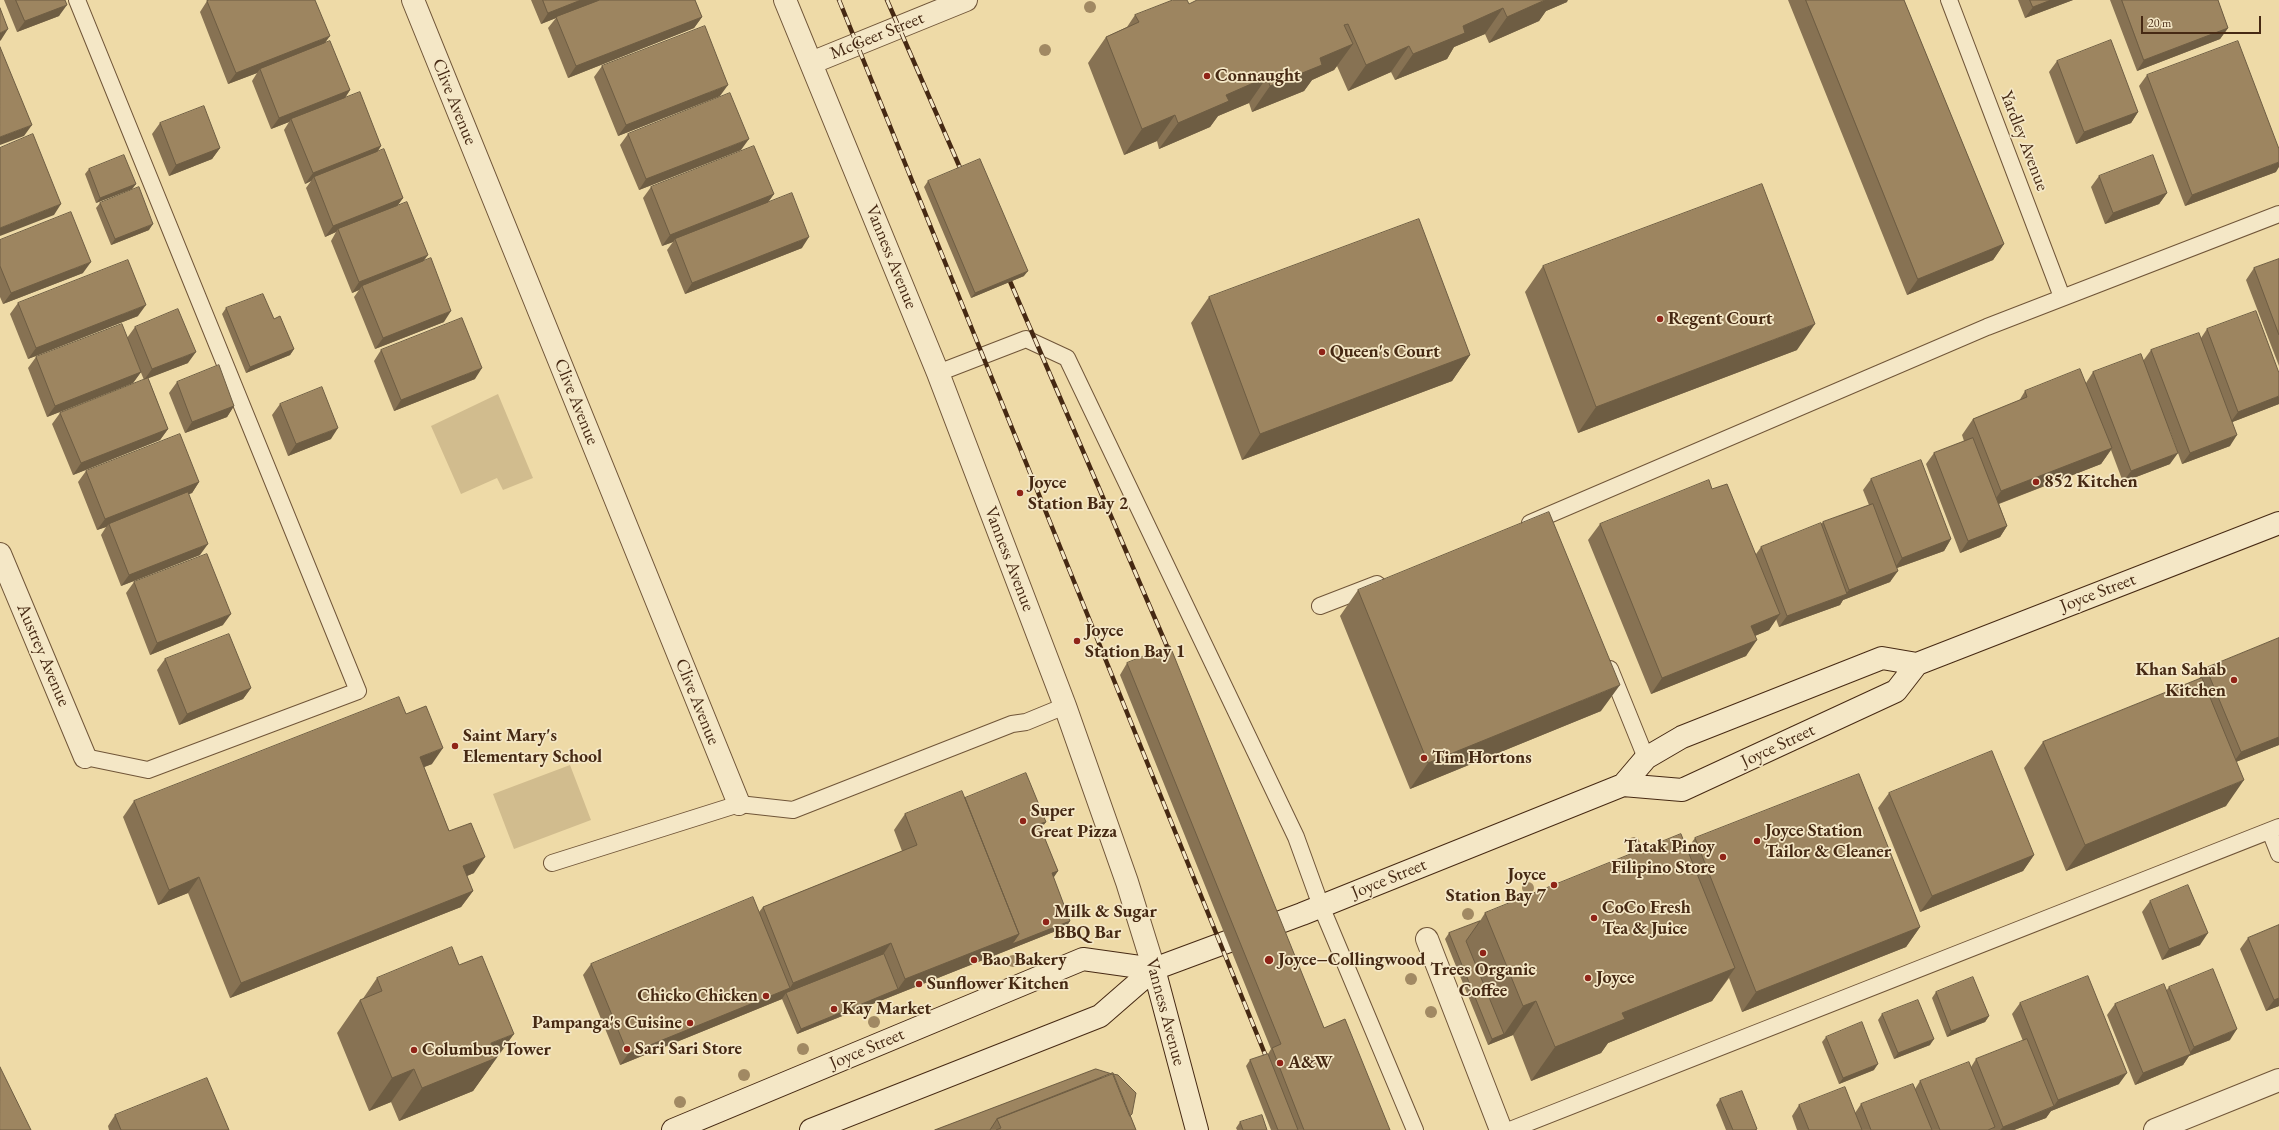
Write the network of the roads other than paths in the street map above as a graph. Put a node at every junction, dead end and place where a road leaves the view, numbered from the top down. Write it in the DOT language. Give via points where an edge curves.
graph roads {
  1 [pos="76,0"];
  2 [pos="413,0"];
  3 [pos="785,0"];
  4 [pos="966,0"];
  5 [pos="1948,0"];
  6 [pos="811,63"];
  7 [pos="2279,214"];
  8 [pos="2062,297"];
  9 [pos="938,373"];
  10 [pos="2279,523"];
  11 [pos="1518,528"];
  12 [pos="0,554"];
  13 [pos="1394,577"];
  14 [pos="1320,606"];
  15 [pos="1603,652"];
  16 [pos="1917,664"];
  17 [pos="1065,706"];
  18 [pos="85,757"];
  19 [pos="1646,758"];
  20 [pos="1623,785"];
  21 [pos="738,804"];
  22 [pos="2274,829"];
  23 [pos="2279,854"];
  24 [pos="552,863"];
  25 [pos="1321,906"];
  26 [pos="1427,939"];
  27 [pos="1154,970"];
  28 [pos="2279,1080"];
  29 [pos="673,1130"];
  30 [pos="811,1130"];
  31 [pos="1197,1130"];
  32 [pos="1415,1130"];
  33 [pos="1501,1130"];
  34 [pos="1510,1130"];
  35 [pos="2155,1130"];
  1 -- 18 [label="lane" via="358,691 148,770"];
  2 -- 21 [label="street, Clive Avenue"];
  3 -- 6 [label="street, Vanness Avenue"];
  4 -- 6 [label="street, McGeer Street"];
  5 -- 8 [label="lane, Yardley Avenue"];
  6 -- 9 [label="street, Vanness Avenue"];
  7 -- 8 [label="lane"];
  8 -- 11 [label="lane" via="1550,523"];
  9 -- 17 [label="street, Vanness Avenue"];
  9 -- 25 [label="lane" via="1026,339 1067,358 1296,837"];
  10 -- 16 [label="street, Joyce Street"];
  12 -- 18 [label="street, Austrey Avenue"];
  13 -- 14 [label="lane"];
  15 -- 19 [label="lane"];
  16 -- 19 [label="street, Joyce Street" via="1882,658 1682,737"];
  16 -- 20 [label="street, Joyce Street" via="1896,691 1682,790"];
  17 -- 21 [label="lane" via="1026,722 1012,724 793,810"];
  17 -- 27 [label="street, Vanness Avenue" via="1127,882"];
  19 -- 20 [label="street, Joyce Street"];
  20 -- 25 [label="street, Joyce Street"];
  21 -- 24 [label="lane"];
  22 -- 23 [label="lane"];
  22 -- 34 [label="lane"];
  25 -- 27 [label="street, Joyce Street"];
  25 -- 32 [label="lane"];
  26 -- 33 [label="street"];
  27 -- 29 [label="street, Joyce Street" via="1083,960"];
  27 -- 30 [label="street, Joyce Street" via="1100,1016"];
  27 -- 31 [label="street, Vanness Avenue"];
  28 -- 35 [label="street"];
}
